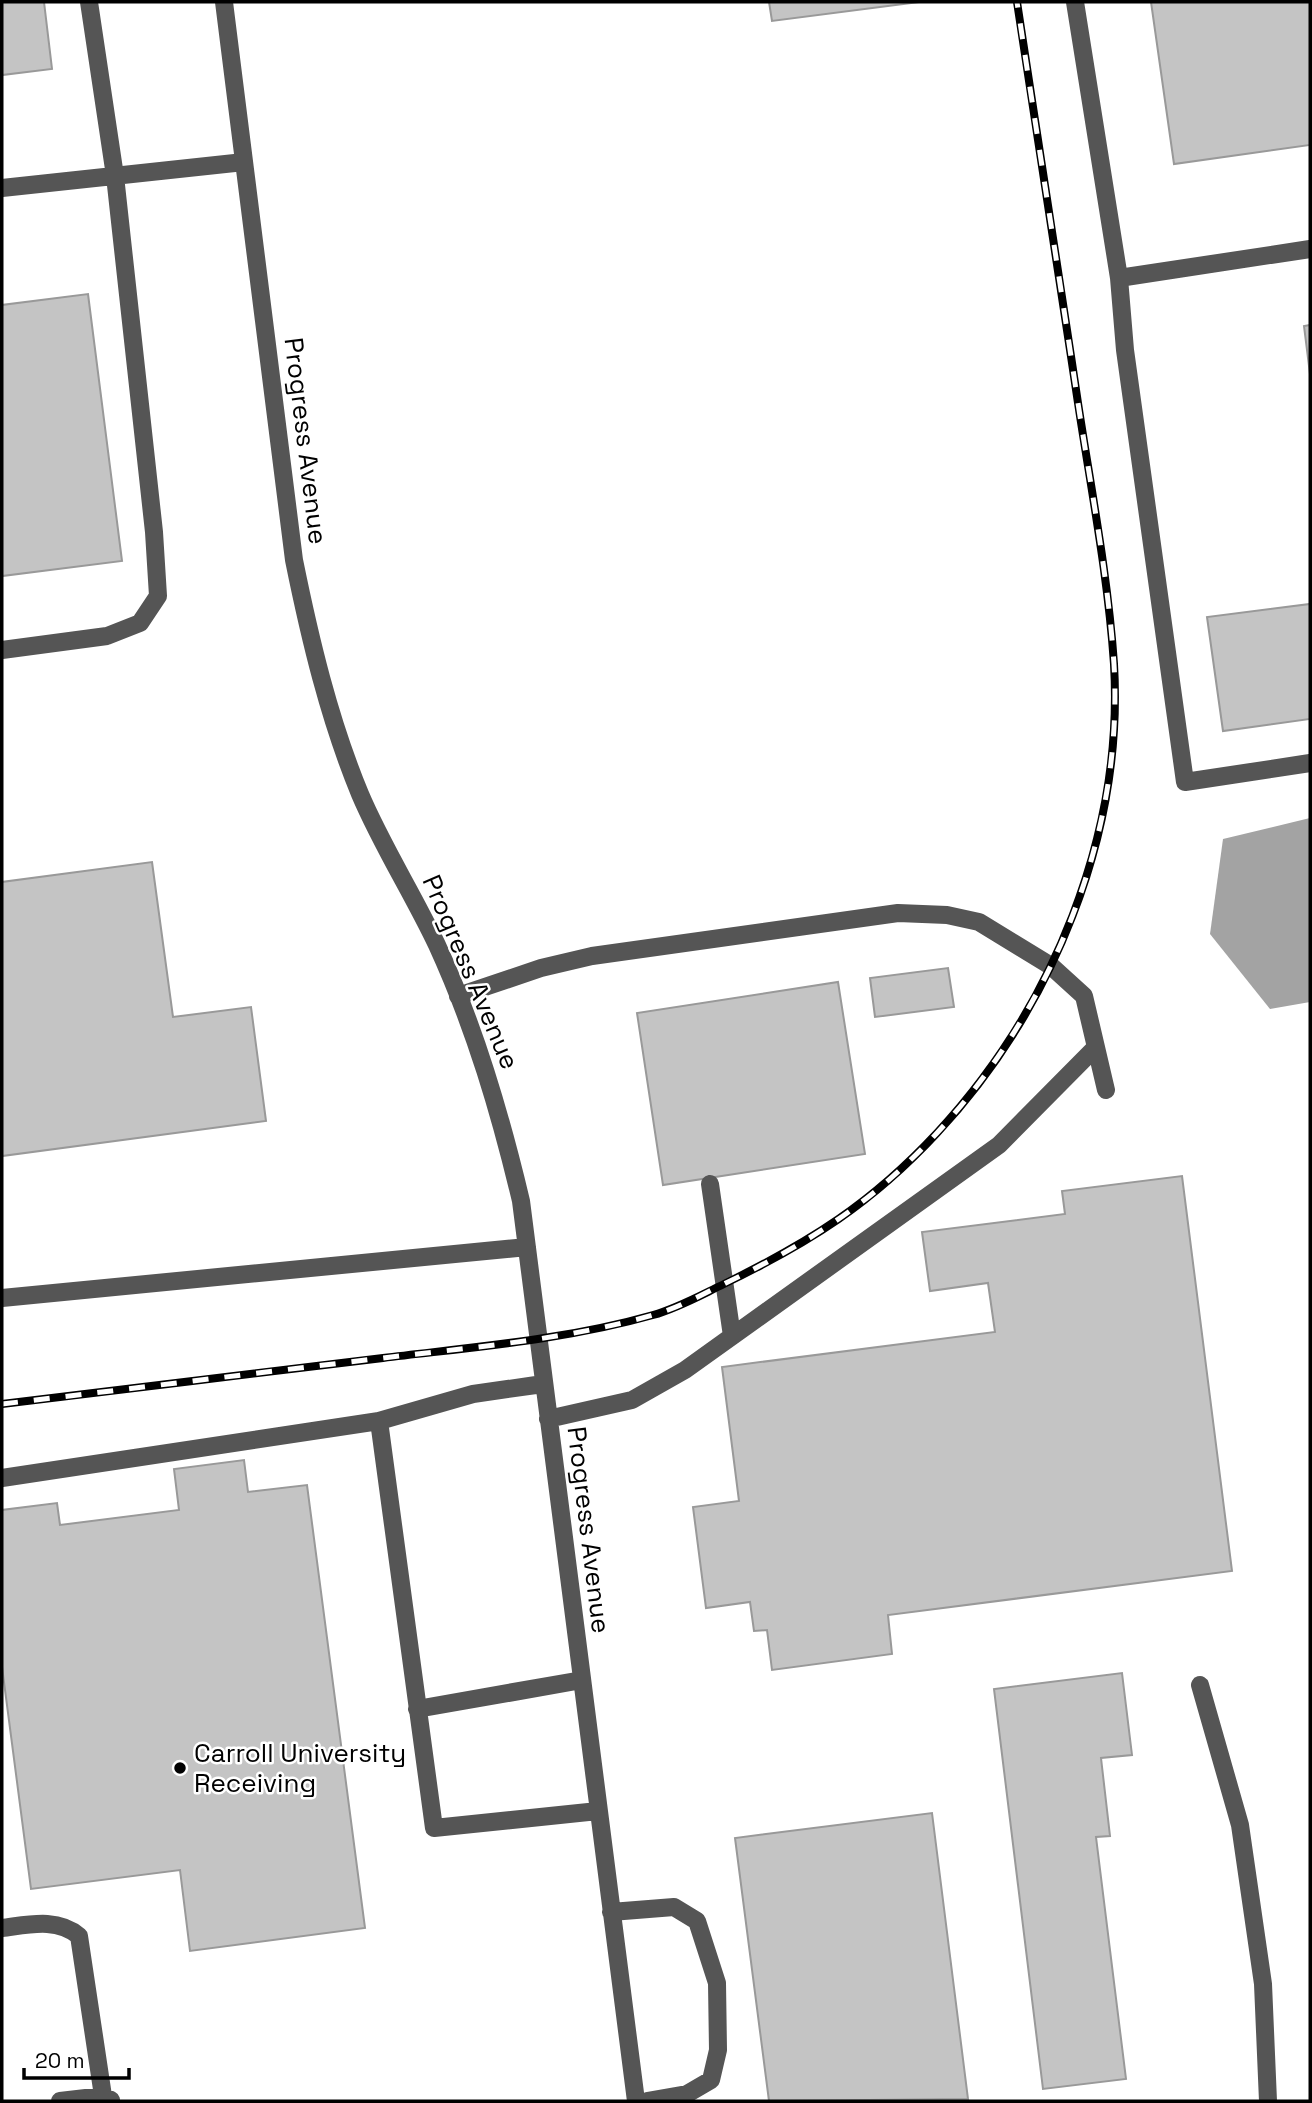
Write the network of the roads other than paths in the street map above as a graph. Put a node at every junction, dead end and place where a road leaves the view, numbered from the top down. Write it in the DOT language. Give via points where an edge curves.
graph roads {
  1 [pos="89,2"];
  2 [pos="224,2"];
  3 [pos="1075,2"];
  4 [pos="244,162"];
  5 [pos="115,176"];
  6 [pos="2,188"];
  7 [pos="1310,249"];
  8 [pos="1119,278"];
  9 [pos="2,650"];
  10 [pos="1310,763"];
  11 [pos="458,996"];
  12 [pos="1096,1047"];
  13 [pos="1106,1090"];
  14 [pos="710,1184"];
  15 [pos="527,1247"];
  16 [pos="2,1298"];
  17 [pos="732,1336"];
  18 [pos="544,1384"];
  19 [pos="548,1419"];
  20 [pos="379,1421"];
  21 [pos="2,1478"];
  22 [pos="582,1680"];
  23 [pos="1200,1685"];
  24 [pos="417,1709"];
  25 [pos="598,1811"];
  26 [pos="611,1912"];
  27 [pos="2,1928"];
  28 [pos="108,2099"];
  29 [pos="60,2101"];
  30 [pos="636,2101"];
  31 [pos="647,2101"];
  32 [pos="1268,2101"];
  1 -- 5 [label="street"];
  2 -- 4 [label="street, Progress Avenue"];
  3 -- 8 [label="street"];
  4 -- 5 [label="street"];
  4 -- 11 [label="street, Progress Avenue" via="305,617 361,794"];
  5 -- 6 [label="street"];
  5 -- 9 [label="street" via="158,596 140,623 107,636"];
  7 -- 8 [label="street"];
  8 -- 10 [label="street" via="1125,351 1185,782"];
  11 -- 12 [label="street" via="592,956 898,913 947,915 979,922 1051,966 1084,996"];
  11 -- 15 [label="street, Progress Avenue" via="503,1124"];
  12 -- 13 [label="street"];
  12 -- 17 [label="street" via="999,1145"];
  14 -- 17 [label="street"];
  15 -- 16 [label="street"];
  15 -- 18 [label="street, Progress Avenue"];
  17 -- 19 [label="street" via="632,1400"];
  18 -- 19 [label="street, Progress Avenue"];
  18 -- 20 [label="street" via="472,1395"];
  19 -- 22 [label="street, Progress Avenue"];
  20 -- 21 [label="street"];
  20 -- 24 [label="street"];
  22 -- 24 [label="street"];
  22 -- 25 [label="street, Progress Avenue"];
  23 -- 32 [label="street" via="1240,1825 1263,1984"];
  24 -- 25 [label="street" via="433,1828"];
  25 -- 26 [label="street, Progress Avenue"];
  26 -- 30 [label="street, Progress Avenue"];
  26 -- 31 [label="street" via="674,1907 697,1921 717,1983 718,2050 711,2080 687,2094"];
  27 -- 28 [label="street" via="43,1923 79,1936"];
  28 -- 29 [label="street"];
}
